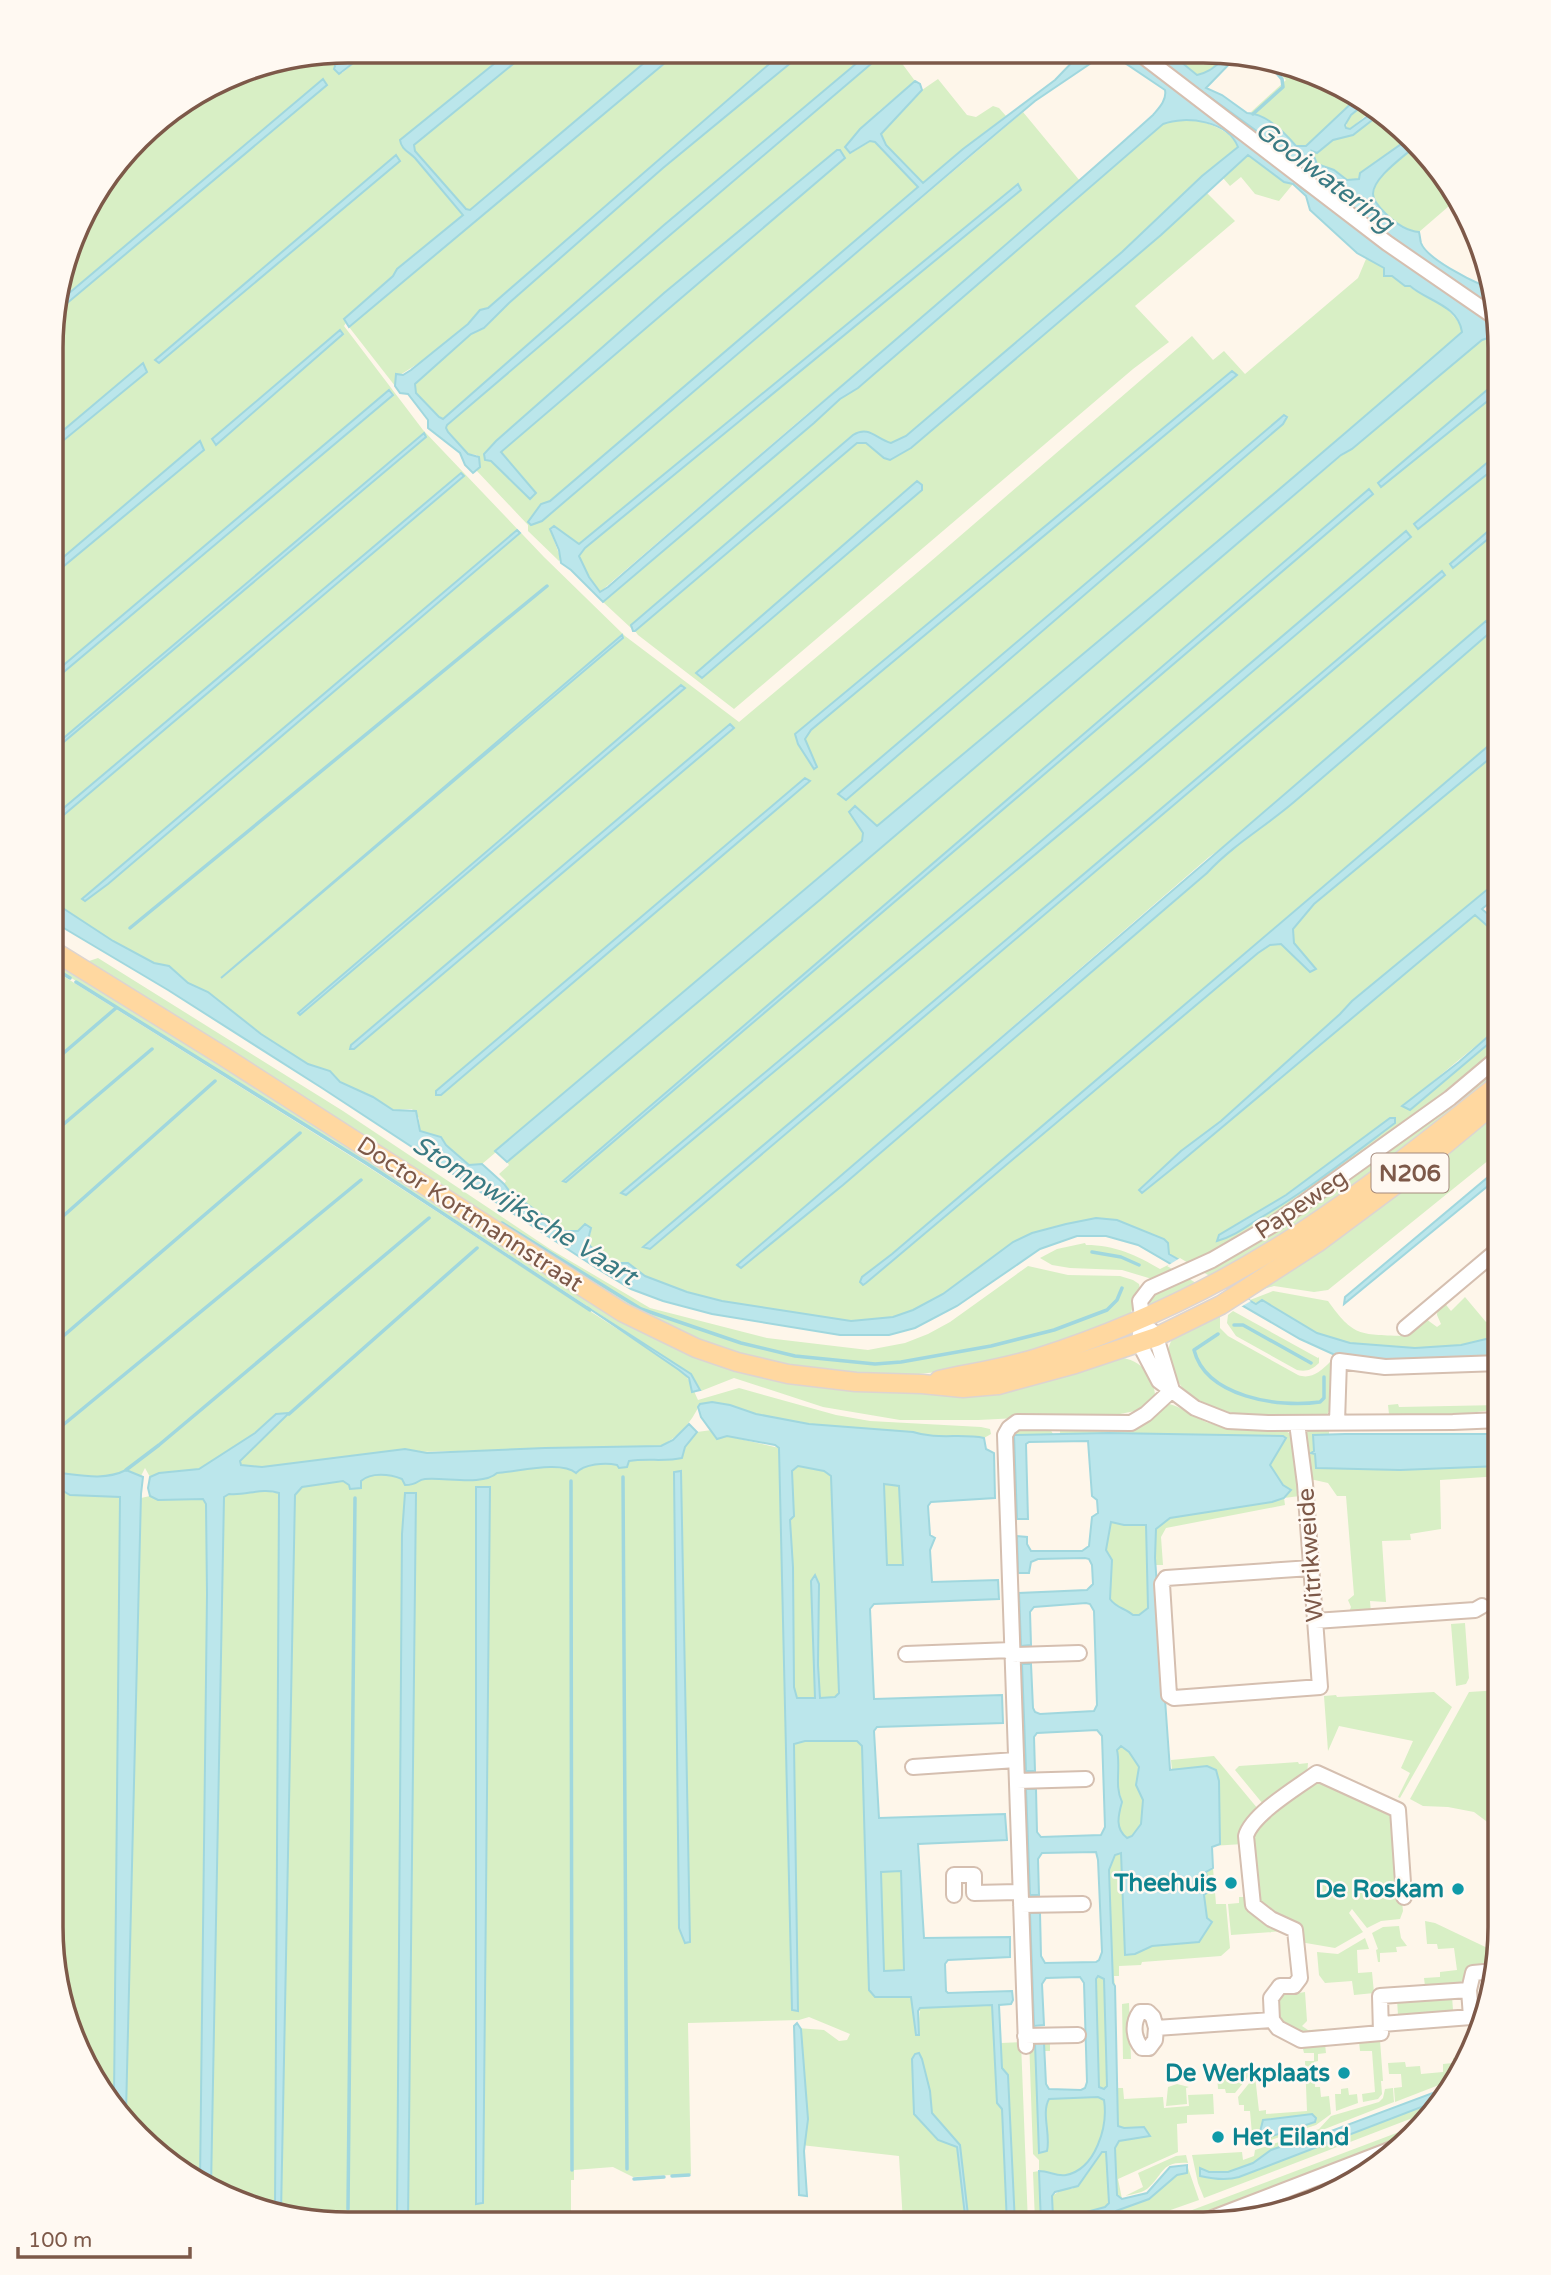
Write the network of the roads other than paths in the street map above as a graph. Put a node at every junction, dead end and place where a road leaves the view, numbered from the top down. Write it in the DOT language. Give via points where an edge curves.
graph roads {
  1 [pos="1152,63"];
  2 [pos="1486,310"];
  3 [pos="63,957"];
  4 [pos="1488,1066"];
  5 [pos="1488,1092"];
  6 [pos="1488,1109"];
  7 [pos="1488,1258"];
  8 [pos="1142,1317"];
  9 [pos="1405,1328"];
  10 [pos="1156,1336"];
  11 [pos="1139,1343"];
  12 [pos="1488,1363"];
  13 [pos="922,1384"];
  14 [pos="1172,1390"];
  15 [pos="1488,1421"];
  16 [pos="1337,1422"];
  17 [pos="1297,1423"];
  18 [pos="1311,1568"];
  19 [pos="1482,1606"];
  20 [pos="1315,1621"];
  21 [pos="1012,1653"];
  22 [pos="1079,1653"];
  23 [pos="906,1654"];
  24 [pos="1016,1759"];
  25 [pos="913,1767"];
  26 [pos="1086,1779"];
  27 [pos="1017,1781"];
  28 [pos="954,1895"];
  29 [pos="1404,1897"];
  30 [pos="1021,1899"];
  31 [pos="1083,1904"];
  32 [pos="1485,1972"];
  33 [pos="1469,1990"];
  34 [pos="1272,2020"];
  35 [pos="1382,2024"];
  36 [pos="1156,2028"];
  37 [pos="1078,2035"];
  38 [pos="1370,2158"];
  39 [pos="1232,2210"];
  1 -- 2 [label="street" via="1387,243"];
  3 -- 13 [label="main road, Doctor Kortmannstraat / N206" via="660,1332 737,1362 788,1374"];
  4 -- 8 [label="street, Papeweg" via="1274,1224 1150,1288 1139,1306"];
  5 -- 8 [label="main road, N206" via="1274,1249 1199,1292"];
  6 -- 10 [label="main road, N206" via="1317,1243 1221,1305"];
  7 -- 9 [label="street"];
  8 -- 10 [label="street"];
  8 -- 11 [label="street"];
  8 -- 13 [label="main road, Doctor Kortmannstraat / N206" via="1034,1359"];
  10 -- 11 [label="main road, Doctor Kortmannstraat / N206"];
  10 -- 14 [label="street"];
  11 -- 13 [label="main road, Doctor Kortmannstraat / N206" via="998,1385"];
  11 -- 14 [label="street" via="1153,1373"];
  12 -- 16 [label="street" via="1385,1367 1339,1362"];
  14 -- 17 [label="street" via="1195,1408 1228,1420"];
  14 -- 21 [label="street" via="1130,1423 1017,1422 1009,1427 1005,1435"];
  15 -- 16 [label="street"];
  16 -- 17 [label="street"];
  17 -- 18 [label="street, Witrikweide"];
  18 -- 20 [label="street, Witrikweide"];
  18 -- 20 [label="street, Witrikweide" via="1166,1578 1162,1584 1169,1695 1320,1687"];
  19 -- 20 [label="street"];
  21 -- 22 [label="street"];
  21 -- 23 [label="street"];
  21 -- 24 [label="street"];
  24 -- 25 [label="street"];
  24 -- 27 [label="street"];
  26 -- 27 [label="street"];
  27 -- 30 [label="street"];
  28 -- 30 [label="street" via="954,1875 974,1875 974,1894"];
  29 -- 34 [label="street" via="1398,1810 1317,1773 1264,1813 1246,1836 1253,1905 1295,1930 1300,1978 1294,1986 1280,1986 1271,1998"];
  30 -- 31 [label="street"];
  30 -- 37 [label="street" via="1025,2041"];
  32 -- 33 [label="street" via="1473,1973"];
  33 -- 35 [label="street" via="1471,2017"];
  33 -- 35 [label="street" via="1380,1996"];
  34 -- 35 [label="street" via="1301,2040 1381,2033"];
  34 -- 36 [label="street"];
  38 -- 39 [label="street"];
}
